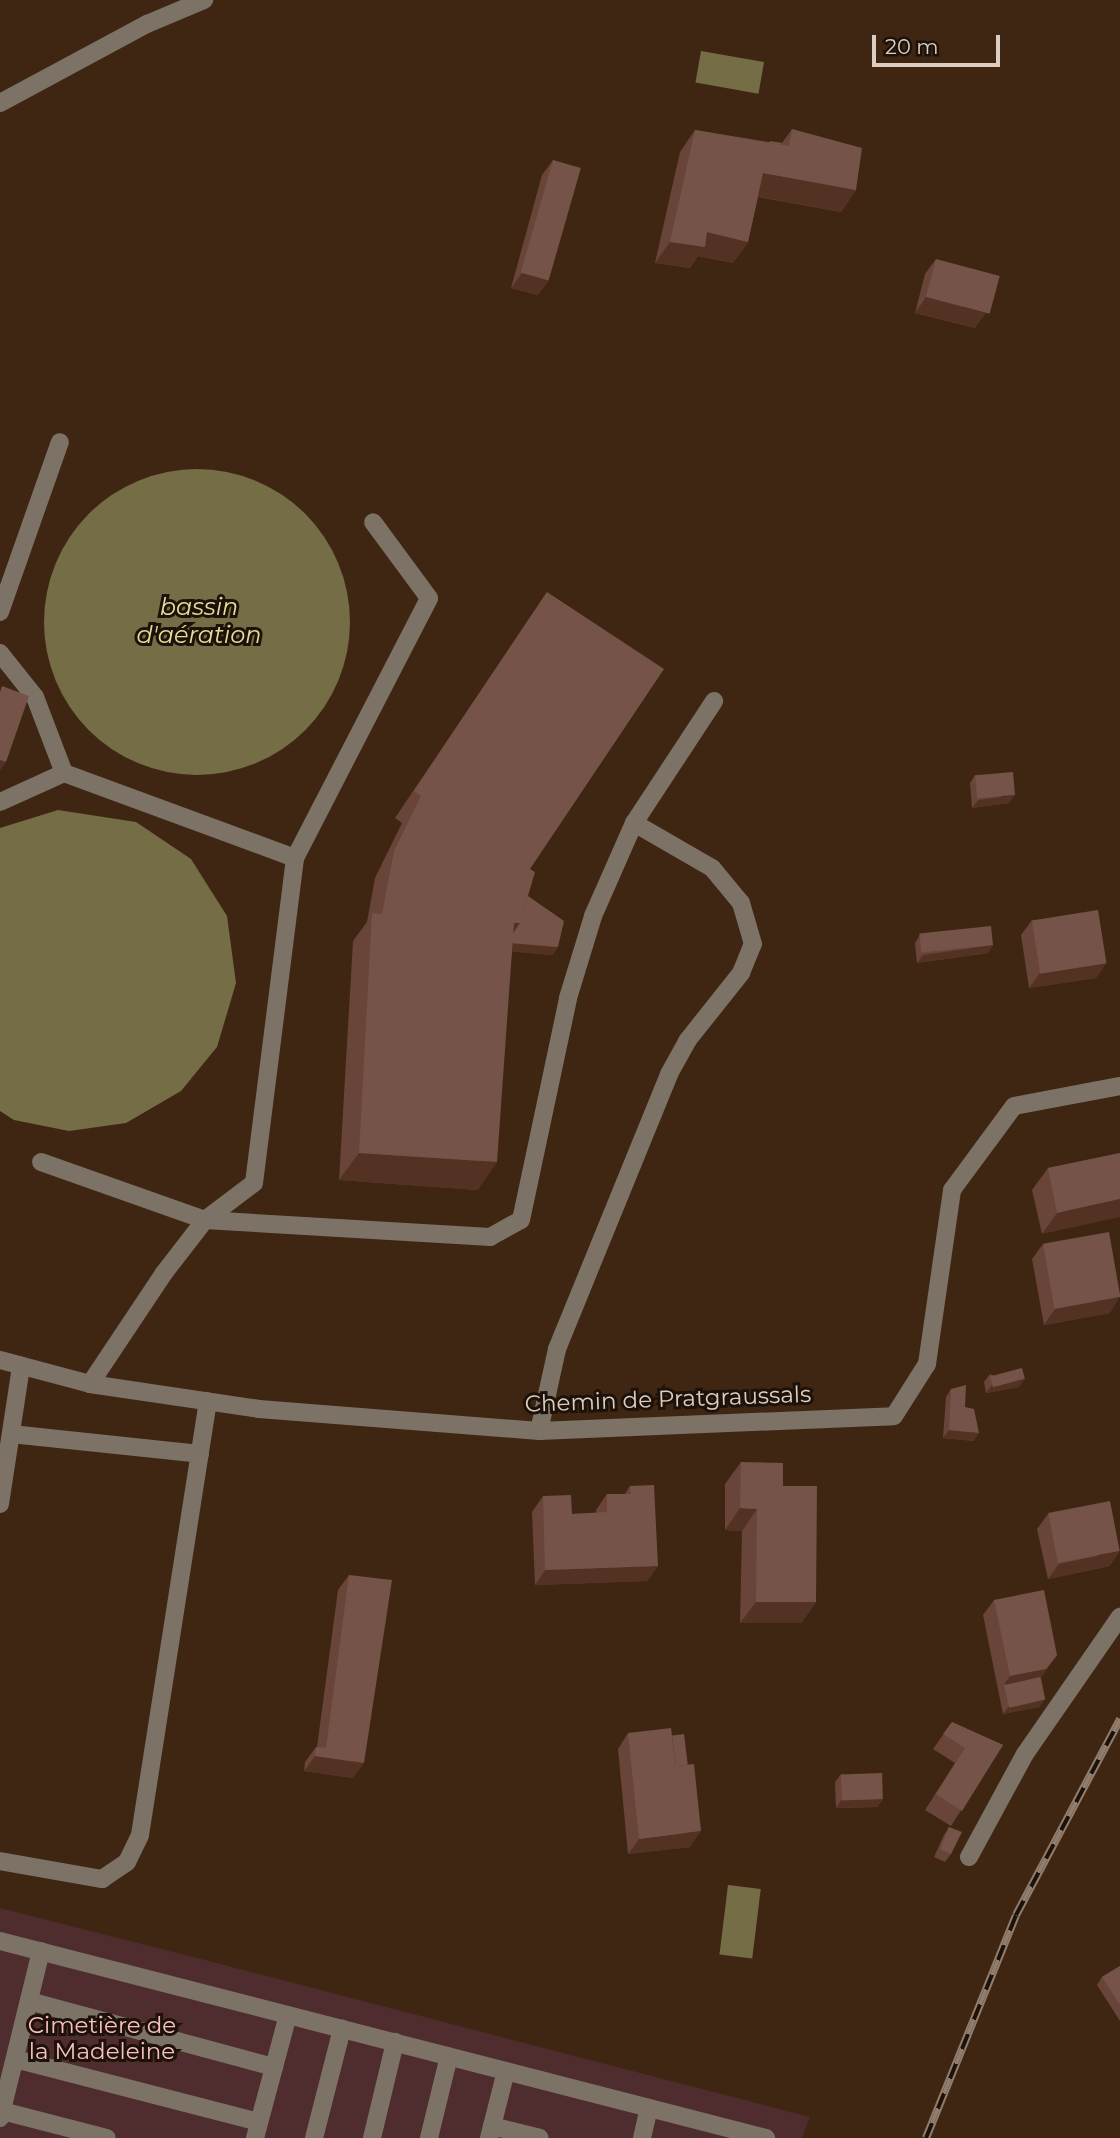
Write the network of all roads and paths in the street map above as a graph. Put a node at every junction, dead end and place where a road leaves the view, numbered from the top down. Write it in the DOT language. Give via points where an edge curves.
graph roads {
  1 [pos="204,0"];
  2 [pos="0,103"];
  3 [pos="60,442"];
  4 [pos="373,522"];
  5 [pos="0,612"];
  6 [pos="0,653"];
  7 [pos="714,701"];
  8 [pos="65,773"];
  9 [pos="0,802"];
  10 [pos="634,823"];
  11 [pos="295,858"];
  12 [pos="1118,1087"];
  13 [pos="41,1162"];
  14 [pos="205,1220"];
  15 [pos="0,1360"];
  16 [pos="21,1366"];
  17 [pos="90,1384"];
  18 [pos="208,1401"];
  19 [pos="539,1431"];
  20 [pos="10,1434"];
  21 [pos="200,1454"];
  22 [pos="0,1504"];
  23 [pos="1120,1617"];
  24 [pos="969,1857"];
  25 [pos="0,1861"];
  26 [pos="0,1941"];
  27 [pos="41,1951"];
  28 [pos="29,2001"];
  29 [pos="288,2015"];
  30 [pos="342,2029"];
  31 [pos="395,2042"];
  32 [pos="449,2056"];
  33 [pos="15,2059"];
  34 [pos="274,2067"];
  35 [pos="506,2071"];
  36 [pos="649,2108"];
  37 [pos="1,2114"];
  38 [pos="257,2130"];
  39 [pos="491,2132"];
  40 [pos="107,2138"];
  41 [pos="314,2138"];
  42 [pos="372,2138"];
  43 [pos="429,2138"];
  44 [pos="540,2138"];
  45 [pos="642,2138"];
  46 [pos="766,2138"];
  1 -- 2 [label="street" via="147,24"];
  3 -- 5 [label="street"];
  4 -- 11 [label="street" via="429,598"];
  6 -- 8 [label="street" via="35,697"];
  7 -- 10 [label="street"];
  8 -- 9 [label="street"];
  8 -- 11 [label="street"];
  10 -- 14 [label="street" via="593,916 568,998 521,1220 489,1237"];
  10 -- 19 [label="street" via="712,868 741,903 753,944 741,973 687,1041 669,1074 557,1349"];
  11 -- 14 [label="street" via="254,1183"];
  12 -- 19 [label="street, Chemin de Pratgraussals" via="1014,1106 952,1190 927,1364 894,1416"];
  13 -- 14 [label="street"];
  14 -- 17 [label="street"];
  15 -- 16 [label="street, Chemin de Pratgraussals"];
  16 -- 17 [label="street, Chemin de Pratgraussals"];
  16 -- 20 [label="street"];
  17 -- 18 [label="street, Chemin de Pratgraussals"];
  18 -- 19 [label="street, Chemin de Pratgraussals"];
  18 -- 21 [label="street"];
  20 -- 21 [label="street"];
  20 -- 22 [label="street"];
  21 -- 25 [label="street" via="139,1835 127,1862 102,1879"];
  23 -- 24 [label="street" via="1025,1754"];
  26 -- 27 [label="street"];
  27 -- 28 [label="street"];
  27 -- 29 [label="street"];
  28 -- 33 [label="street"];
  28 -- 34 [label="street"];
  29 -- 30 [label="street"];
  29 -- 34 [label="street"];
  30 -- 31 [label="street"];
  30 -- 41 [label="street"];
  31 -- 32 [label="street"];
  31 -- 42 [label="street"];
  32 -- 35 [label="street"];
  32 -- 43 [label="street"];
  33 -- 37 [label="street"];
  33 -- 38 [label="street"];
  34 -- 38 [label="street"];
  35 -- 36 [label="street"];
  35 -- 39 [label="street"];
  36 -- 45 [label="street"];
  36 -- 46 [label="street"];
  37 -- 40 [label="street"];
  39 -- 44 [label="street"];
}
